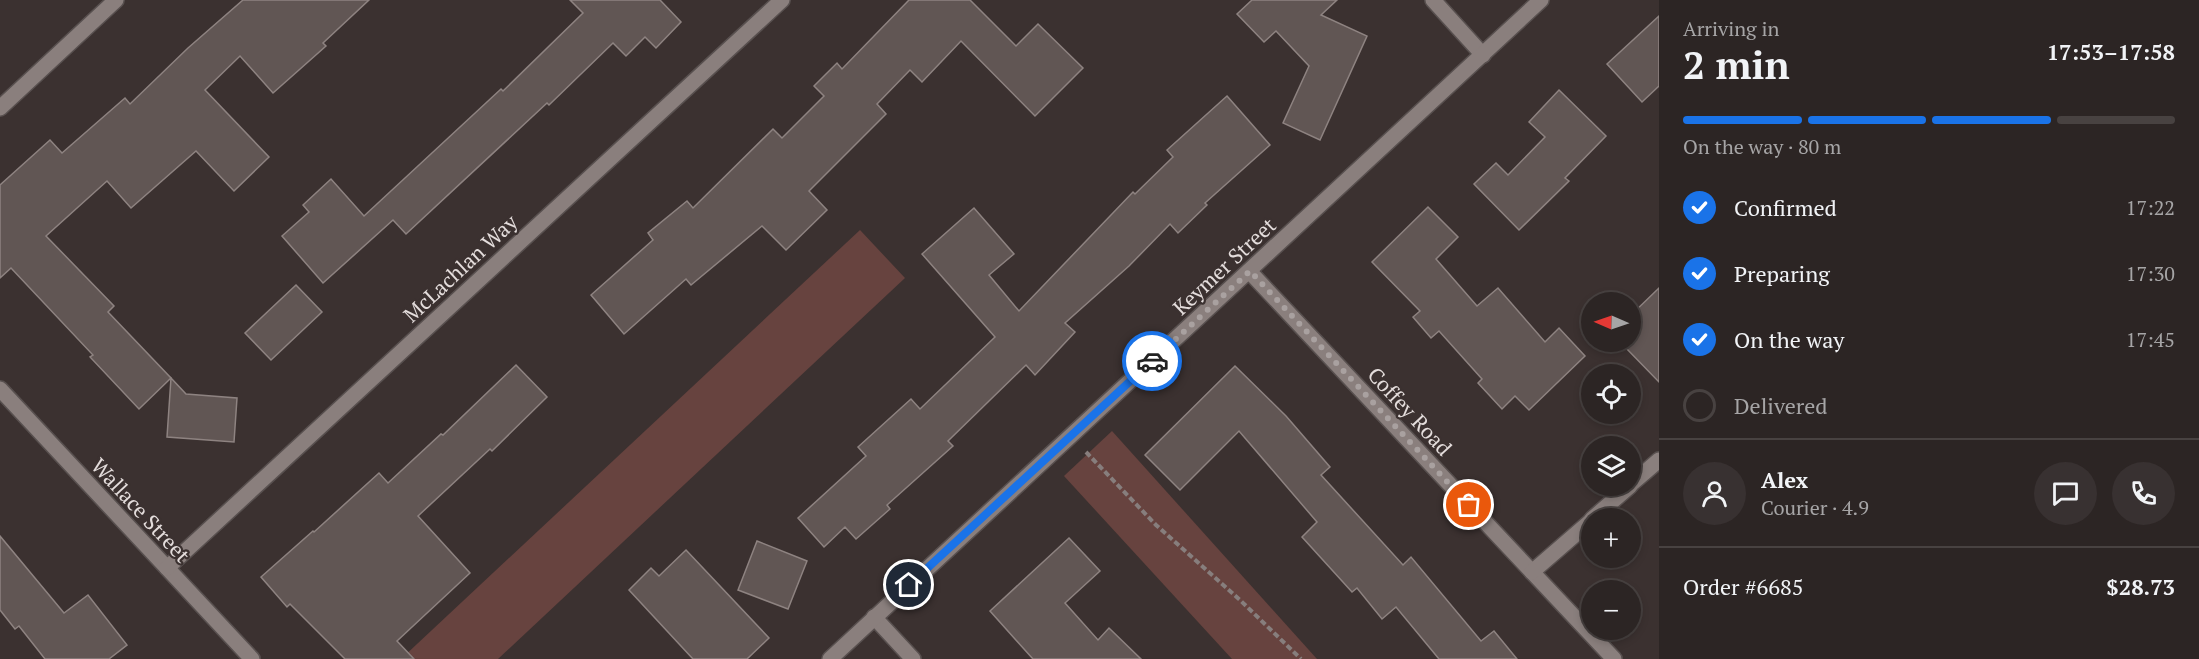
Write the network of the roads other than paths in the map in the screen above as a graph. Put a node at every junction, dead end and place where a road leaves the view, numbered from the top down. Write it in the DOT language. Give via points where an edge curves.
graph roads {
  1 [pos="116,0"];
  2 [pos="782,0"];
  3 [pos="1433,0"];
  4 [pos="1541,0"];
  5 [pos="1483,55"];
  6 [pos="0,108"];
  7 [pos="1250,271"];
  8 [pos="0,389"];
  9 [pos="1659,460"];
  10 [pos="1641,476"];
  11 [pos="1618,496"];
  12 [pos="1605,508"];
  13 [pos="1581,529"];
  14 [pos="167,568"];
  15 [pos="1532,572"];
  16 [pos="874,617"];
  17 [pos="252,659"];
  18 [pos="830,659"];
  19 [pos="913,659"];
  20 [pos="1614,659"];
  1 -- 6 [label="street"];
  2 -- 14 [label="street, McLachlan Way"];
  3 -- 5 [label="street"];
  4 -- 5 [label="street, Keymer Street"];
  5 -- 7 [label="street, Keymer Street"];
  7 -- 15 [label="street, Coffey Road"];
  7 -- 16 [label="street, Keymer Street"];
  8 -- 14 [label="street, Wallace Street"];
  9 -- 10 [label="street"];
  11 -- 12 [label="street"];
  13 -- 15 [label="street"];
  14 -- 17 [label="street, Wallace Street"];
  15 -- 20 [label="street, Coffey Road"];
  16 -- 18 [label="street, Keymer Street"];
  16 -- 19 [label="street"];
}
